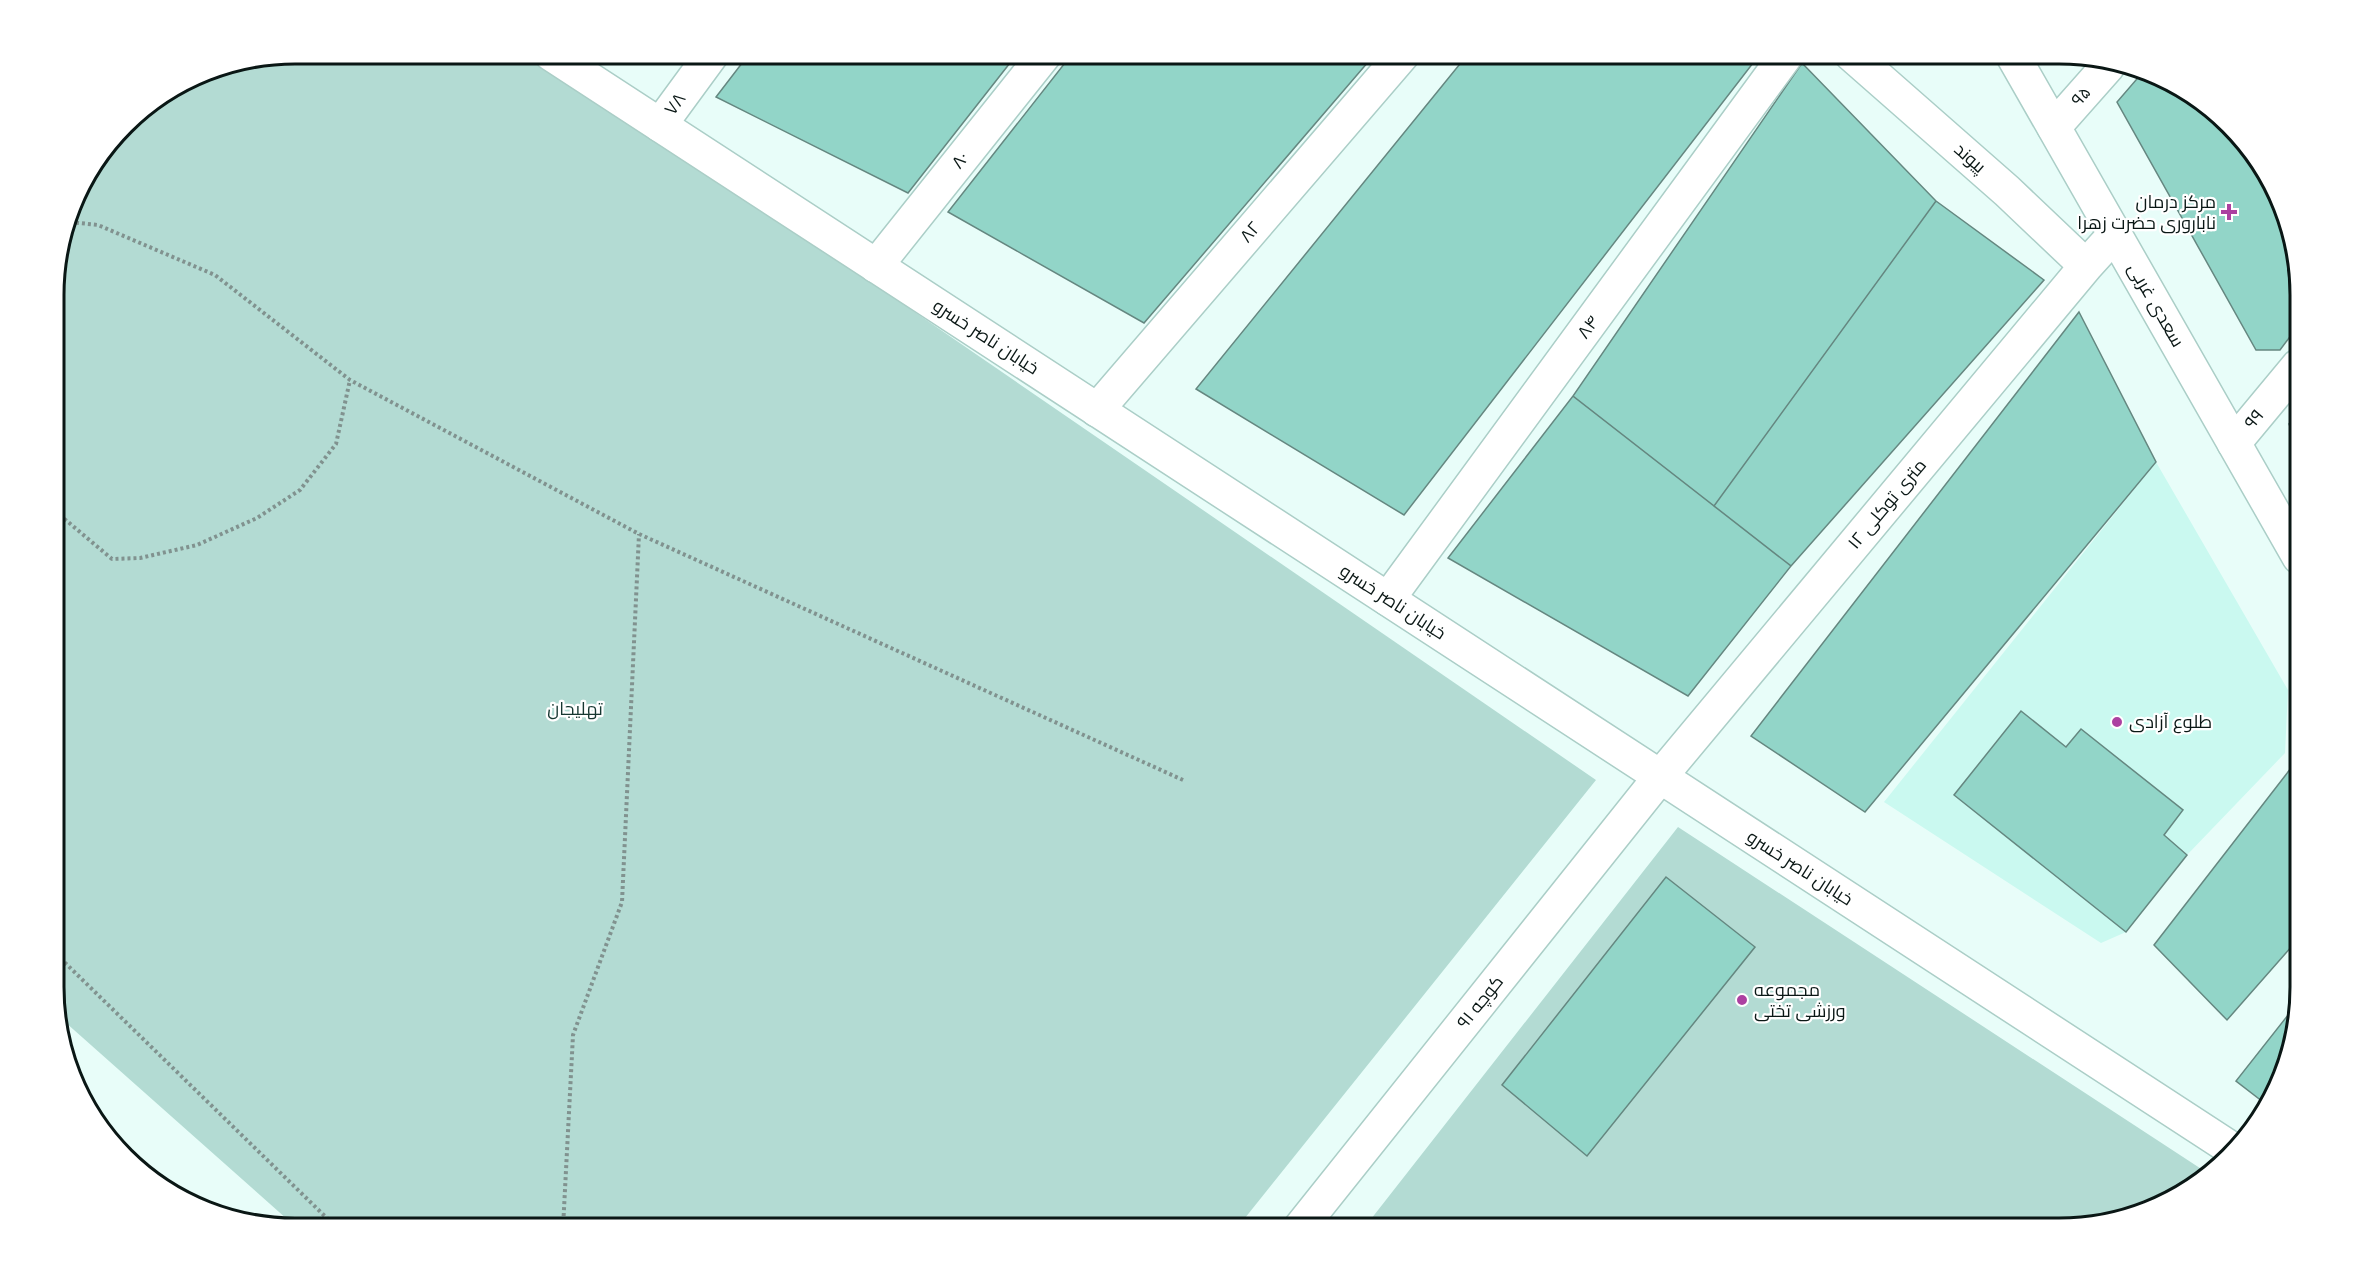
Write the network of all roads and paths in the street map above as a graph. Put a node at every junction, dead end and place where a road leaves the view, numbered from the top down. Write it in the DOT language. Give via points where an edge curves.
graph roads {
  1 [pos="566,64"];
  2 [pos="705,64"];
  3 [pos="1037,64"];
  4 [pos="1394,64"];
  5 [pos="1780,64"];
  6 [pos="1862,64"];
  7 [pos="2018,64"];
  8 [pos="2105,69"];
  9 [pos="660,125"];
  10 [pos="2054,126"];
  11 [pos="76,223"];
  12 [pos="2115,234"];
  13 [pos="876,266"];
  14 [pos="2086,266"];
  15 [pos="2290,376"];
  16 [pos="350,380"];
  17 [pos="1097,410"];
  18 [pos="2234,443"];
  19 [pos="64,519"];
  20 [pos="639,534"];
  21 [pos="2290,541"];
  22 [pos="1388,599"];
  23 [pos="1660,777"];
  24 [pos="1183,780"];
  25 [pos="64,962"];
  26 [pos="2226,1145"];
  27 [pos="327,1218"];
  28 [pos="564,1218"];
  29 [pos="1308,1218"];
  1 -- 9 [label="street, خیابان ناصر خسرو"];
  2 -- 9 [label="street, ۷۸"];
  3 -- 13 [label="street, ۸۰"];
  4 -- 17 [label="street, ۸۲"];
  5 -- 22 [label="street, ۸۴"];
  6 -- 14 [label="street, پیوند"];
  7 -- 10 [label="street, سعدی غربی"];
  8 -- 10 [label="street, ۹۵"];
  9 -- 13 [label="street, خیابان ناصر خسرو"];
  10 -- 12 [label="street, سعدی غربی"];
  11 -- 16 [label="path" via="98,225 215,275"];
  12 -- 14 [label="street, ۱۲ متری توکلی"];
  12 -- 18 [label="street, سعدی غربی"];
  13 -- 17 [label="street, خیابان ناصر خسرو"];
  14 -- 23 [label="street, ۱۲ متری توکلی"];
  15 -- 18 [label="street, ۹۹"];
  16 -- 19 [label="path" via="336,444 300,490 247,523 196,545 140,558 112,559"];
  16 -- 20 [label="path"];
  17 -- 22 [label="street, خیابان ناصر خسرو"];
  18 -- 21 [label="street, سعدی غربی"];
  20 -- 24 [label="path"];
  20 -- 28 [label="path" via="622,902 573,1035"];
  22 -- 23 [label="street, خیابان ناصر خسرو"];
  23 -- 26 [label="street, خیابان ناصر خسرو"];
  23 -- 29 [label="street, کوچه ۹۱"];
  25 -- 27 [label="path"];
}
